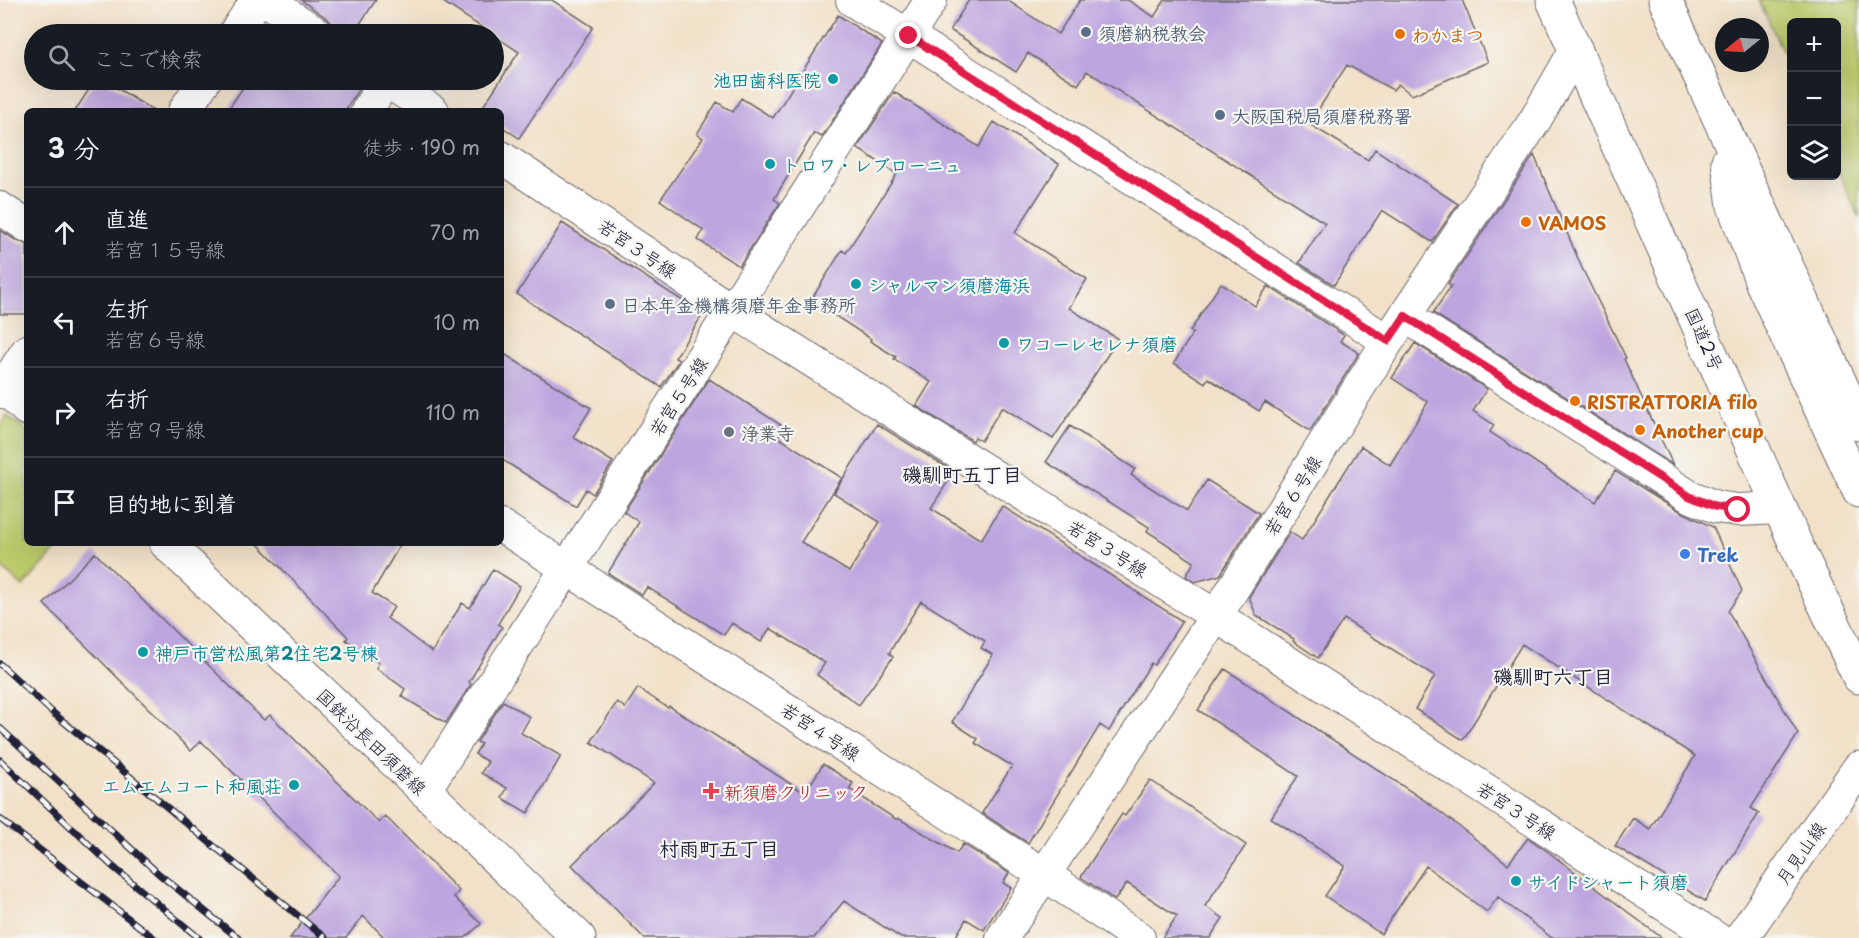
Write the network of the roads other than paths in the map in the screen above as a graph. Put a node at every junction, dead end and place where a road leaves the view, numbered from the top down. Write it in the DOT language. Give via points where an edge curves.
graph roads {
  1 [pos="256,0"];
  2 [pos="266,0"];
  3 [pos="852,0"];
  4 [pos="931,0"];
  5 [pos="1553,0"];
  6 [pos="1665,0"];
  7 [pos="240,24"];
  8 [pos="303,24"];
  9 [pos="909,36"];
  10 [pos="1576,49"];
  11 [pos="198,90"];
  12 [pos="379,90"];
  13 [pos="400,90"];
  14 [pos="186,108"];
  15 [pos="369,108"];
  16 [pos="428,108"];
  17 [pos="1723,126"];
  18 [pos="504,159"];
  19 [pos="0,208"];
  20 [pos="24,224"];
  21 [pos="733,311"];
  22 [pos="1397,329"];
  23 [pos="24,355"];
  24 [pos="1,387"];
  25 [pos="24,406"];
  26 [pos="1859,424"];
  27 [pos="1859,491"];
  28 [pos="1780,508"];
  29 [pos="504,528"];
  30 [pos="169,546"];
  31 [pos="566,567"];
  32 [pos="1216,616"];
  33 [pos="1859,677"];
  34 [pos="1859,768"];
  35 [pos="424,791"];
  36 [pos="1044,875"];
  37 [pos="579,938"];
  38 [pos="1002,938"];
  39 [pos="1139,938"];
  40 [pos="1716,938"];
  41 [pos="1742,938"];
  1 -- 7 [label="street"];
  2 -- 8 [label="street"];
  3 -- 9 [label="street"];
  4 -- 9 [label="street, 若宮５号線"];
  5 -- 10 [label="main road, 国道2号"];
  6 -- 17 [label="main road"];
  9 -- 21 [label="street, 若宮５号線"];
  9 -- 22 [label="street"];
  10 -- 22 [label="street, 若宮６号線" via="1534,122"];
  10 -- 28 [label="main road, 国道2号"];
  11 -- 14 [label="street"];
  12 -- 15 [label="street"];
  13 -- 16 [label="street"];
  17 -- 26 [label="main road"];
  17 -- 27 [label="main road" via="1734,206 1762,283"];
  18 -- 21 [label="street, 若宮３号線"];
  19 -- 20 [label="street"];
  21 -- 31 [label="street, 若宮５号線"];
  21 -- 32 [label="street, 若宮３号線"];
  22 -- 28 [label="street" via="1689,496 1716,507 1738,510"];
  22 -- 32 [label="street, 若宮６号線"];
  23 -- 24 [label="street"];
  24 -- 25 [label="main road"];
  28 -- 33 [label="main road, 国道2号"];
  29 -- 31 [label="street, 若宮４号線"];
  30 -- 35 [label="main road, 国鉄沿長田須磨線"];
  31 -- 35 [label="street, 若宮５号線"];
  31 -- 36 [label="street, 若宮４号線"];
  32 -- 36 [label="street, 若宮６号線"];
  32 -- 40 [label="street, 若宮３号線"];
  34 -- 41 [label="main road, 月見山線"];
  35 -- 37 [label="main road, 国鉄沿長田須磨線"];
  36 -- 38 [label="street, 若宮６号線"];
  36 -- 39 [label="street, 若宮４号線"];
}
